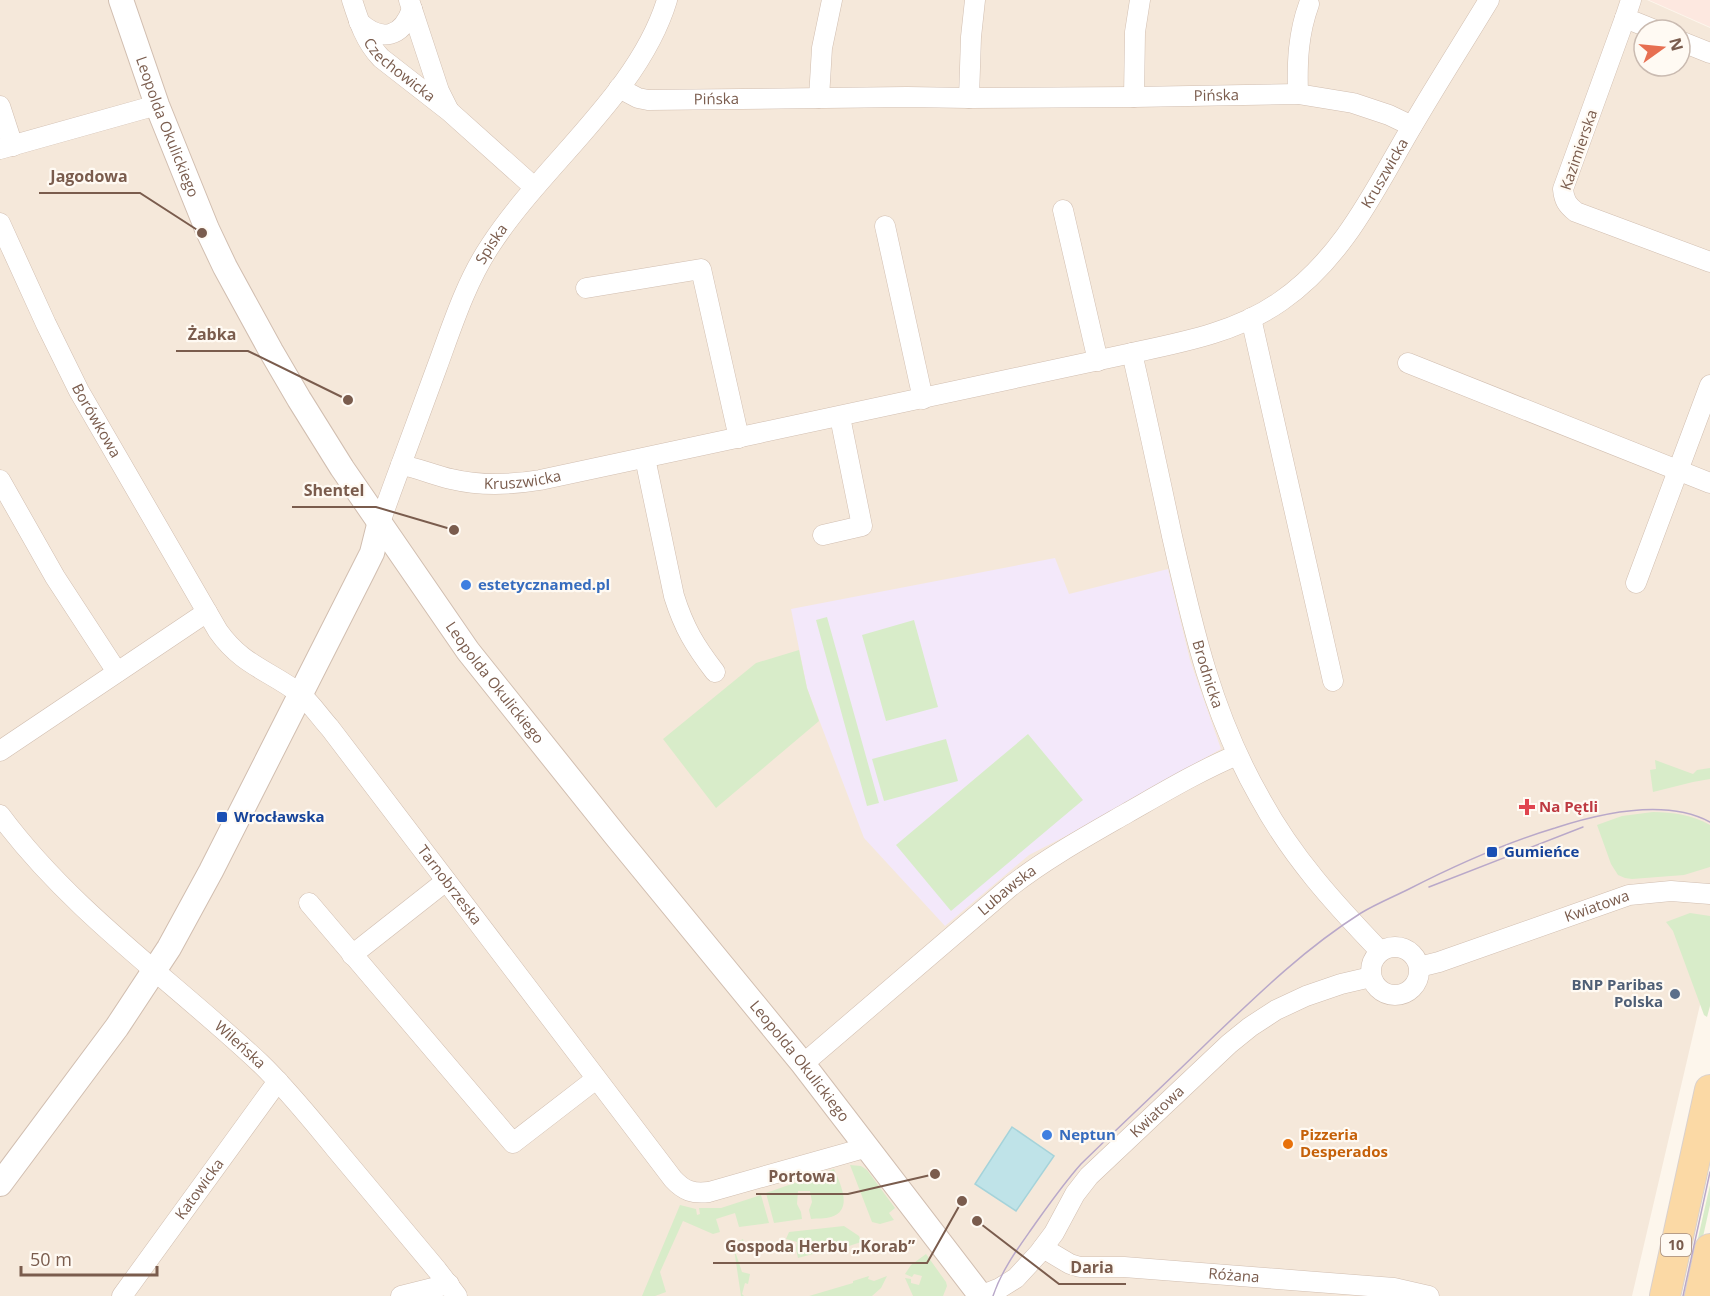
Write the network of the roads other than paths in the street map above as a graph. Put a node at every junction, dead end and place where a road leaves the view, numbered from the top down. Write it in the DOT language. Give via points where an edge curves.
graph roads {
  1 [pos="121,0"];
  2 [pos="352,0"];
  3 [pos="667,0"];
  4 [pos="832,0"];
  5 [pos="975,0"];
  6 [pos="1140,0"];
  7 [pos="1489,0"];
  8 [pos="411,4"];
  9 [pos="1309,4"];
  10 [pos="1628,9"];
  11 [pos="359,22"];
  12 [pos="1692,46"];
  13 [pos="1710,53"];
  14 [pos="619,88"];
  15 [pos="1298,94"];
  16 [pos="1134,97"];
  17 [pos="819,98"];
  18 [pos="969,98"];
  19 [pos="157,105"];
  20 [pos="0,106"];
  21 [pos="449,111"];
  22 [pos="1412,126"];
  23 [pos="7,147"];
  24 [pos="534,187"];
  25 [pos="1063,210"];
  26 [pos="0,223"];
  27 [pos="885,226"];
  28 [pos="1710,262"];
  29 [pos="586,288"];
  30 [pos="1251,318"];
  31 [pos="1132,353"];
  32 [pos="1098,361"];
  33 [pos="1408,363"];
  34 [pos="1710,385"];
  35 [pos="923,399"];
  36 [pos="840,417"];
  37 [pos="739,438"];
  38 [pos="645,458"];
  39 [pos="401,465"];
  40 [pos="1678,471"];
  41 [pos="0,480"];
  42 [pos="1710,483"];
  43 [pos="379,525"];
  44 [pos="823,535"];
  45 [pos="1636,583"];
  46 [pos="207,612"];
  47 [pos="117,672"];
  48 [pos="715,672"];
  49 [pos="1333,681"];
  50 [pos="300,694"];
  51 [pos="0,751"];
  52 [pos="1238,755"];
  53 [pos="0,815"];
  54 [pos="446,881"];
  55 [pos="1710,894"];
  56 [pos="309,903"];
  57 [pos="1380,951"];
  58 [pos="352,956"];
  59 [pos="1419,967"];
  60 [pos="155,971"];
  61 [pos="1371,977"];
  62 [pos="803,1064"];
  63 [pos="596,1079"];
  64 [pos="278,1081"];
  65 [pos="1710,1090"];
  66 [pos="868,1147"];
  67 [pos="0,1184"];
  68 [pos="1043,1248"];
  69 [pos="1710,1249"];
  70 [pos="453,1290"];
  71 [pos="1393,1292"];
  72 [pos="122,1296"];
  73 [pos="401,1296"];
  74 [pos="981,1296"];
  75 [pos="1429,1296"];
  76 [pos="1665,1296"];
  77 [pos="1700,1296"];
  1 -- 19 [label="street, Leopolda Okulickiego"];
  2 -- 11 [label="street, Czechowicka"];
  3 -- 14 [label="street, Spiska" via="642,57"];
  4 -- 17 [label="street" via="822,48"];
  5 -- 18 [label="street"];
  6 -- 16 [label="street"];
  7 -- 22 [label="street, Kruszwicka"];
  8 -- 11 [label="street, Czechowicka" via="408,20 394,33 375,34"];
  8 -- 21 [label="street, Czechowicka"];
  9 -- 15 [label="street" via="1299,46"];
  10 -- 28 [label="street, Kazimierska" via="1563,189 1564,198 1576,213"];
  11 -- 21 [label="street, Czechowicka" via="381,58"];
  12 -- 13 [label="street"];
  14 -- 17 [label="street, Pińska" via="648,100"];
  14 -- 24 [label="street, Spiska"];
  15 -- 16 [label="street, Pińska"];
  15 -- 22 [label="street, Pińska" via="1353,103"];
  16 -- 18 [label="street, Pińska"];
  17 -- 18 [label="street, Pińska"];
  19 -- 23 [label="street"];
  19 -- 43 [label="street, Leopolda Okulickiego" via="207,229 240,294 304,409"];
  20 -- 23 [label="street"];
  21 -- 24 [label="street, Czechowicka"];
  22 -- 30 [label="street, Kruszwicka" via="1337,248 1294,291"];
  24 -- 39 [label="street, Spiska" via="500,230 476,272"];
  25 -- 32 [label="street"];
  26 -- 46 [label="street, Borówkowa" via="79,391"];
  27 -- 35 [label="street"];
  29 -- 37 [label="street" via="701,269"];
  30 -- 31 [label="street, Kruszwicka" via="1207,336"];
  30 -- 49 [label="street"];
  31 -- 32 [label="street, Kruszwicka"];
  31 -- 52 [label="street, Brodnicka" via="1195,635 1212,692"];
  32 -- 35 [label="street, Kruszwicka"];
  33 -- 40 [label="street"];
  34 -- 40 [label="street"];
  35 -- 36 [label="street, Kruszwicka"];
  36 -- 37 [label="street, Kruszwicka"];
  36 -- 44 [label="street" via="862,526"];
  37 -- 38 [label="street, Kruszwicka"];
  38 -- 39 [label="street, Kruszwicka" via="502,484 457,481"];
  38 -- 48 [label="street" via="679,612 694,644"];
  39 -- 43 [label="street, Spiska"];
  40 -- 42 [label="street"];
  40 -- 45 [label="street"];
  41 -- 47 [label="street" via="55,577"];
  43 -- 50 [label="street" via="372,553"];
  43 -- 62 [label="street, Leopolda Okulickiego" via="522,720"];
  46 -- 47 [label="street"];
  46 -- 50 [label="street, Borówkowa" via="236,653"];
  47 -- 51 [label="street"];
  50 -- 54 [label="street, Tarnobrzeska"];
  50 -- 60 [label="street" via="211,871"];
  52 -- 57 [label="street, Brodnicka" via="1260,800 1296,855 1332,901"];
  52 -- 62 [label="street, Lubawska" via="1178,784 1034,868"];
  53 -- 60 [label="street, Wileńska" via="58,884"];
  54 -- 58 [label="street"];
  54 -- 63 [label="street, Tarnobrzeska"];
  55 -- 59 [label="street, Kwiatowa" via="1671,891 1629,895"];
  56 -- 58 [label="street"];
  57 -- 59 [label="street" via="1405,948 1414,955"];
  57 -- 61 [label="street" via="1372,961"];
  58 -- 63 [label="street" via="513,1143"];
  59 -- 61 [label="street" via="1416,984 1400,995 1382,992"];
  60 -- 64 [label="street, Wileńska"];
  60 -- 67 [label="street"];
  61 -- 68 [label="street, Kwiatowa" via="1294,1001 1236,1038 1089,1176"];
  62 -- 66 [label="street, Leopolda Okulickiego"];
  63 -- 66 [label="street, Tarnobrzeska" via="663,1168 690,1192 722,1189"];
  64 -- 70 [label="street, Wileńska"];
  64 -- 72 [label="street, Katowicka"];
  65 -- 76 [label="main road, 10"];
  66 -- 74 [label="street, Leopolda Okulickiego"];
  68 -- 71 [label="street, Różana" via="1083,1267 1124,1267"];
  68 -- 74 [label="street, Kwiatowa" via="1016,1278"];
  69 -- 77 [label="main road, 10"];
  70 -- 73 [label="street"];
  71 -- 75 [label="street, Różana"];
}
